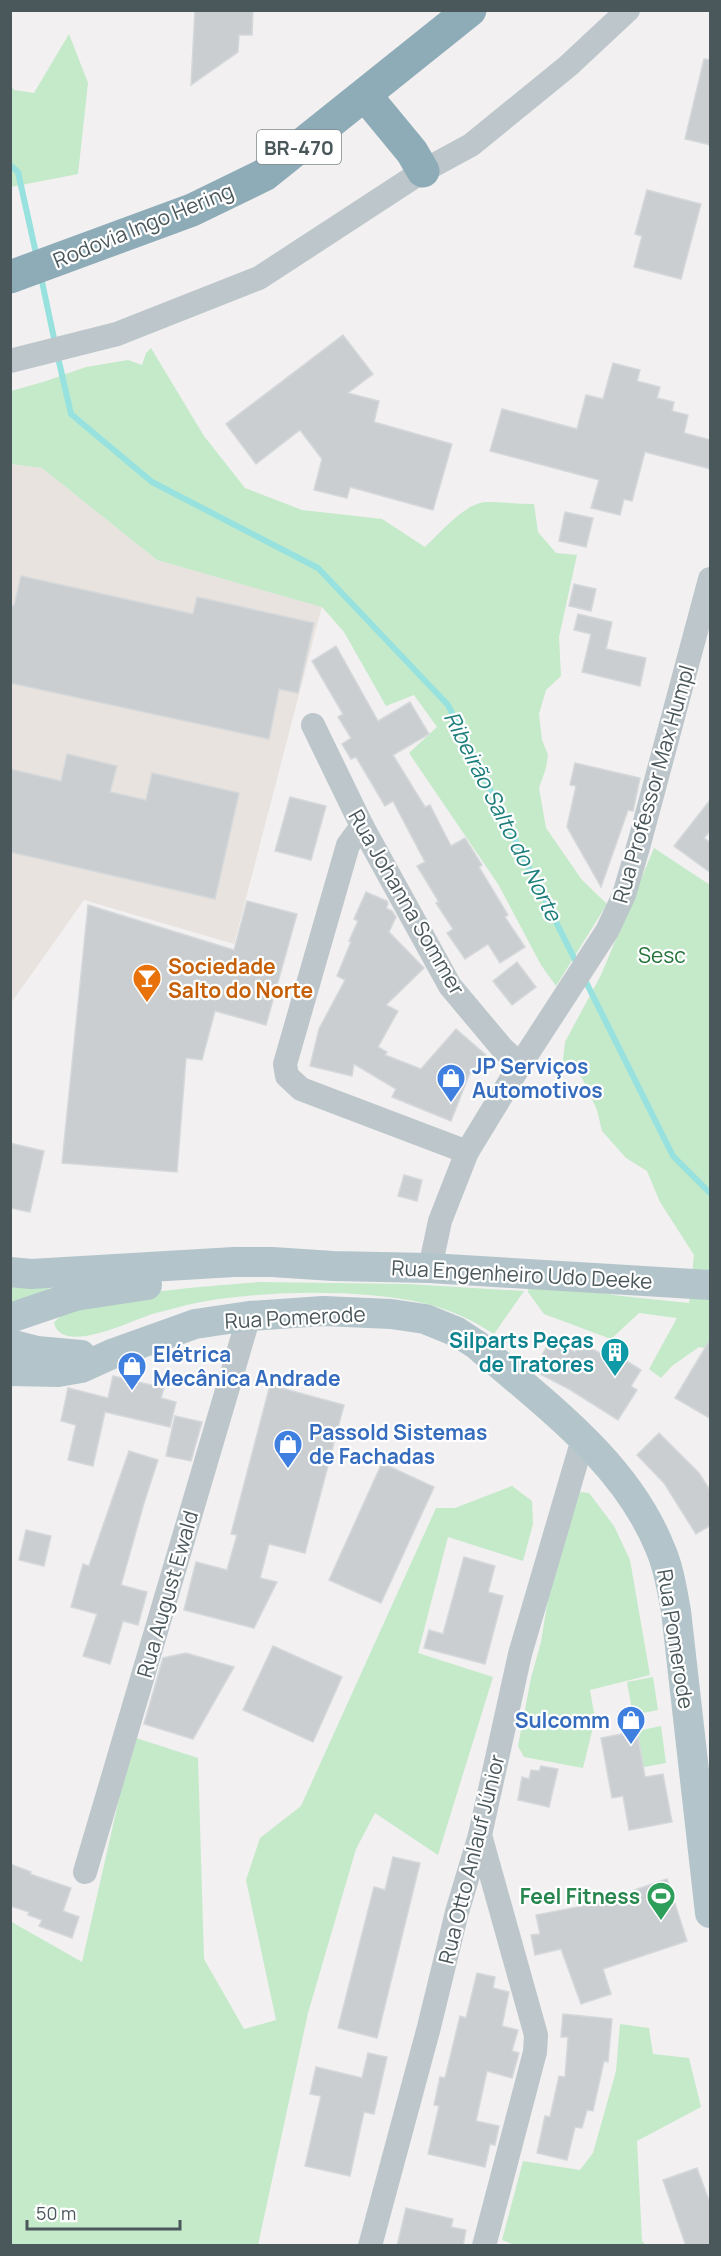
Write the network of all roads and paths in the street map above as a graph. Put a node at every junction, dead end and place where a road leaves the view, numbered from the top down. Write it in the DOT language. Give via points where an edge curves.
graph roads {
  1 [pos="470,10"];
  2 [pos="628,10"];
  3 [pos="365,95"];
  4 [pos="423,171"];
  5 [pos="10,277"];
  6 [pos="10,362"];
  7 [pos="711,579"];
  8 [pos="314,725"];
  9 [pos="362,826"];
  10 [pos="520,1065"];
  11 [pos="467,1152"];
  12 [pos="333,1266"];
  13 [pos="430,1268"];
  14 [pos="10,1272"];
  15 [pos="699,1285"];
  16 [pos="249,1316"];
  17 [pos="10,1318"];
  18 [pos="10,1344"];
  19 [pos="114,1353"];
  20 [pos="10,1371"];
  21 [pos="583,1439"];
  22 [pos="480,1835"];
  23 [pos="85,1872"];
  24 [pos="711,1912"];
  25 [pos="370,2246"];
  26 [pos="484,2246"];
  1 -- 3 [label="highway, Rodovia Ingo Hering / BR-470"];
  2 -- 4 [label="street" via="568,66 471,145"];
  3 -- 4 [label="highway"];
  3 -- 5 [label="highway, Rodovia Ingo Hering / BR-470" via="264,175 192,210"];
  4 -- 6 [label="street" via="259,278 117,334"];
  7 -- 10 [label="street, Rua Professor Max Humpl" via="624,895 607,931"];
  8 -- 9 [label="street, Rua Johanna Sommer"];
  9 -- 10 [label="street, Rua Johanna Sommer" via="450,986"];
  9 -- 11 [label="street" via="348,845 285,1064 287,1076 301,1089"];
  10 -- 11 [label="street, Rua Professor Max Humpl"];
  11 -- 13 [label="street, Rua Professor Max Humpl" via="440,1221"];
  12 -- 13 [label="main road, Rua Engenheiro Udo Deeke"];
  12 -- 14 [label="main road, Rua Engenheiro Udo Deeke" via="234,1262"];
  12 -- 17 [label="main road, Rua Engenheiro Udo Deeke" via="121,1288 75,1296"];
  13 -- 15 [label="main road, Rua Engenheiro Udo Deeke"];
  16 -- 19 [label="main road, Rua Pomerode" via="195,1324"];
  16 -- 21 [label="main road, Rua Pomerode" via="322,1311 391,1314 425,1320 457,1332 477,1345"];
  16 -- 23 [label="street, Rua August Ewald"];
  18 -- 19 [label="main road, Rua Pomerode" via="61,1355"];
  19 -- 20 [label="main road, Rua Pomerode" via="81,1368 58,1372"];
  21 -- 22 [label="street, Rua Otto Anlauf Júnior" via="520,1654"];
  21 -- 24 [label="main road, Rua Pomerode" via="633,1498 660,1548 670,1579"];
  22 -- 25 [label="street, Rua Otto Anlauf Júnior"];
  22 -- 26 [label="street" via="536,2035 535,2052"];
}
